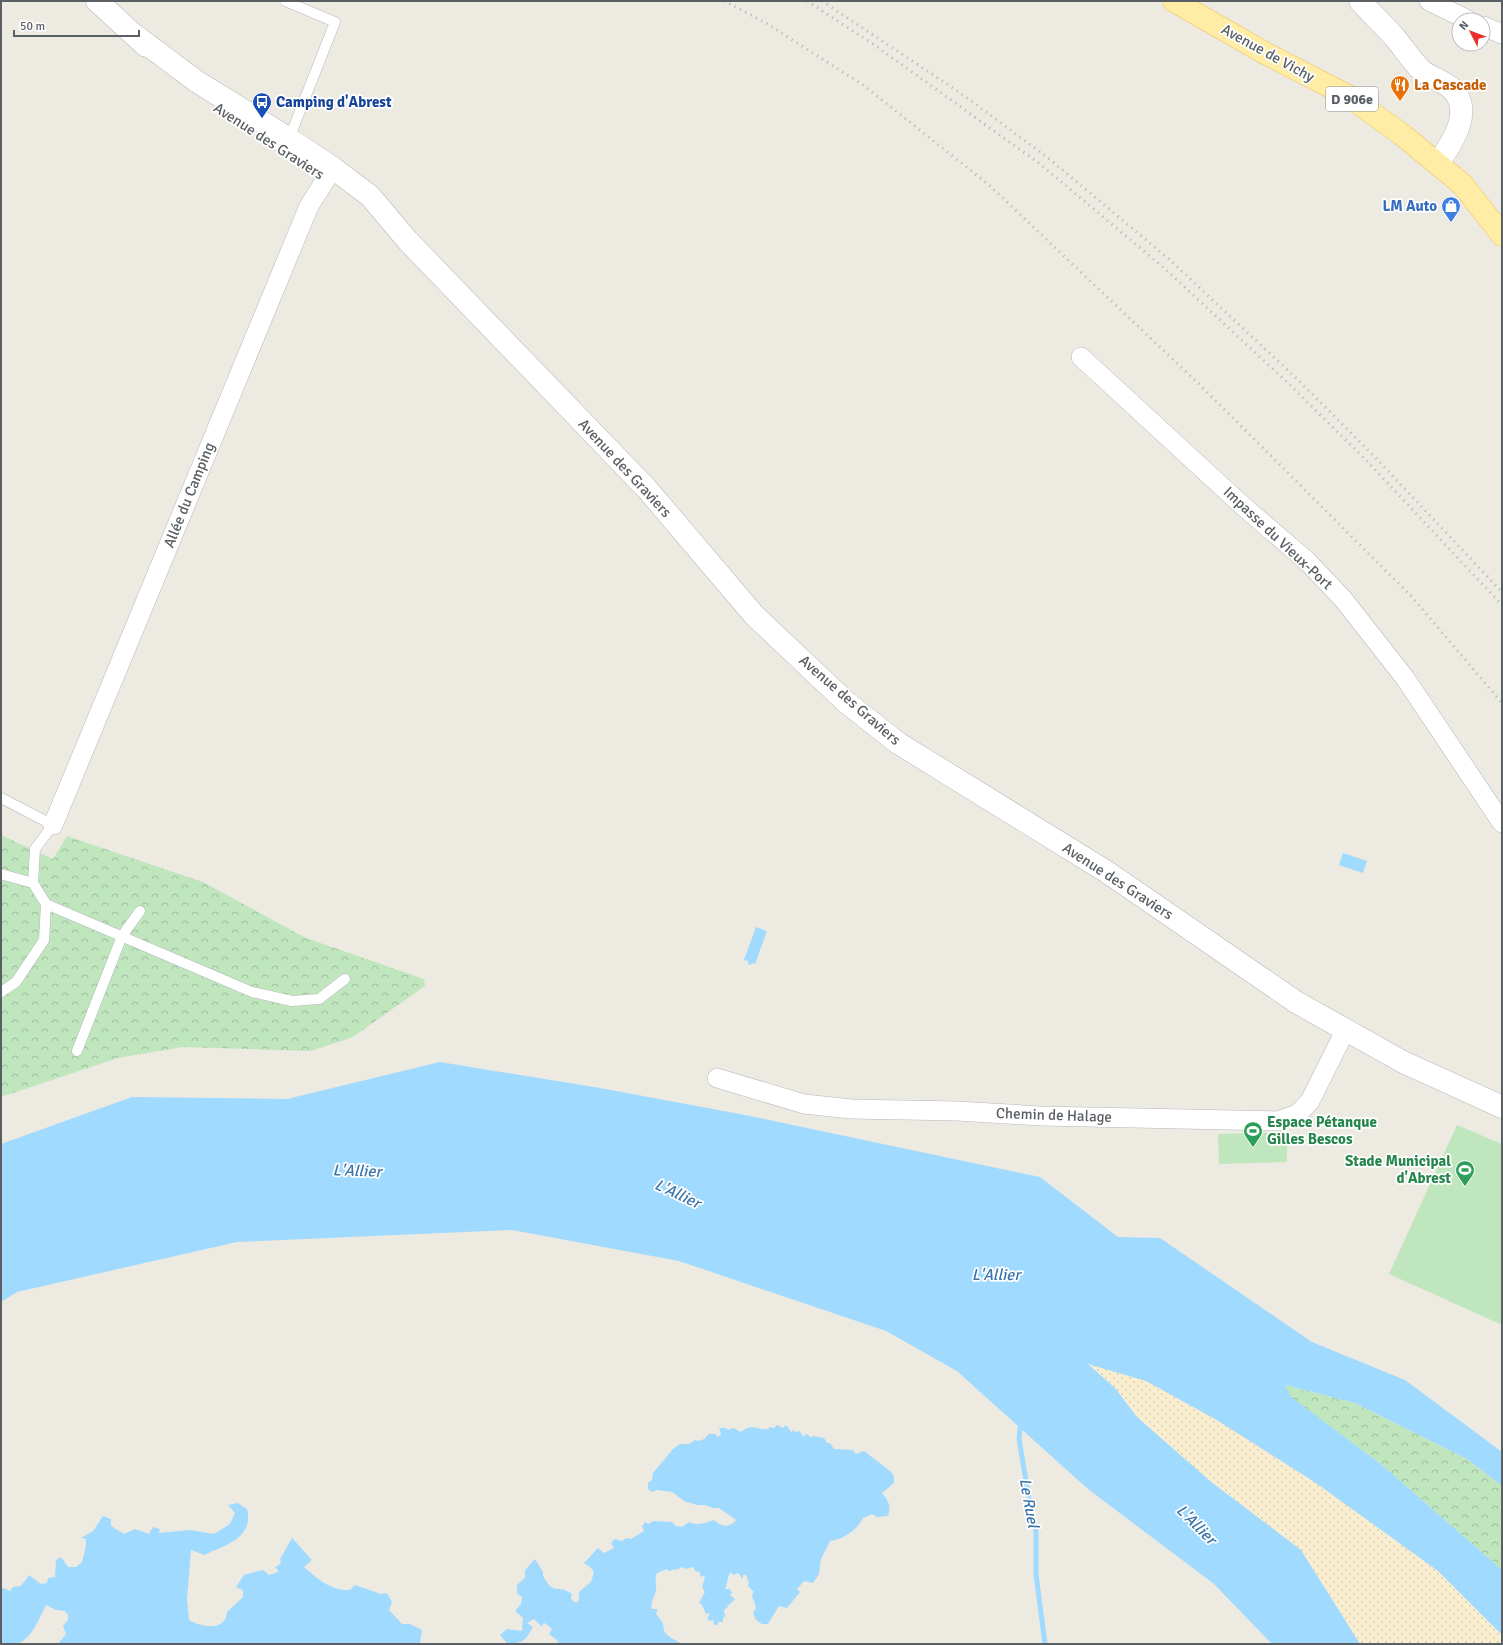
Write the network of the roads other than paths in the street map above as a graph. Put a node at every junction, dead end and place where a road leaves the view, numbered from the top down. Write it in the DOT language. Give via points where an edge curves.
graph roads {
  1 [pos="97,1"];
  2 [pos="285,1"];
  3 [pos="1174,1"];
  4 [pos="1360,1"];
  5 [pos="1429,1"];
  6 [pos="1452,12"];
  7 [pos="1491,29"];
  8 [pos="1502,34"];
  9 [pos="282,142"];
  10 [pos="1438,163"];
  11 [pos="330,173"];
  12 [pos="1502,235"];
  13 [pos="1081,358"];
  14 [pos="1,798"];
  15 [pos="1502,823"];
  16 [pos="53,825"];
  17 [pos="1,874"];
  18 [pos="33,882"];
  19 [pos="46,904"];
  20 [pos="140,911"];
  21 [pos="122,936"];
  22 [pos="345,980"];
  23 [pos="1,992"];
  24 [pos="1345,1031"];
  25 [pos="76,1051"];
  26 [pos="1403,1062"];
  27 [pos="717,1078"];
  28 [pos="1502,1106"];
  29 [pos="1502,1120"];
  1 -- 9 [label="street, Avenue des Graviers" via="191,91"];
  2 -- 9 [label="lane" via="335,22"];
  3 -- 10 [label="main road, Avenue de Vichy / D 906e" via="1263,52 1348,96"];
  4 -- 10 [label="street" via="1421,70 1448,86 1456,94 1461,105 1461,122"];
  5 -- 6 [label="street"];
  7 -- 8 [label="street"];
  9 -- 11 [label="street, Avenue des Graviers"];
  10 -- 12 [label="main road, Avenue de Vichy / D 906e" via="1462,184"];
  11 -- 16 [label="street, Allée du Camping" via="309,206"];
  11 -- 24 [label="street, Avenue des Graviers" via="408,241 647,488 754,615 846,702 898,743 1107,872 1296,1002"];
  13 -- 15 [label="street, Impasse du Vieux-Port" via="1307,561 1343,599 1405,678"];
  14 -- 16 [label="lane"];
  16 -- 18 [label="lane" via="35,849"];
  17 -- 18 [label="lane"];
  18 -- 19 [label="lane"];
  19 -- 21 [label="lane"];
  19 -- 23 [label="lane" via="44,940 16,982"];
  20 -- 21 [label="lane"];
  21 -- 22 [label="lane" via="252,992 292,1001 319,999"];
  21 -- 25 [label="lane"];
  24 -- 26 [label="street, Avenue des Graviers"];
  24 -- 27 [label="street, Chemin de Halage" via="1310,1101 1298,1114 1278,1120 1041,1116 851,1109 804,1104"];
  26 -- 28 [label="street, Avenue des Graviers"];
  26 -- 29 [label="street, Avenue des Graviers" via="1467,1104"];
}
